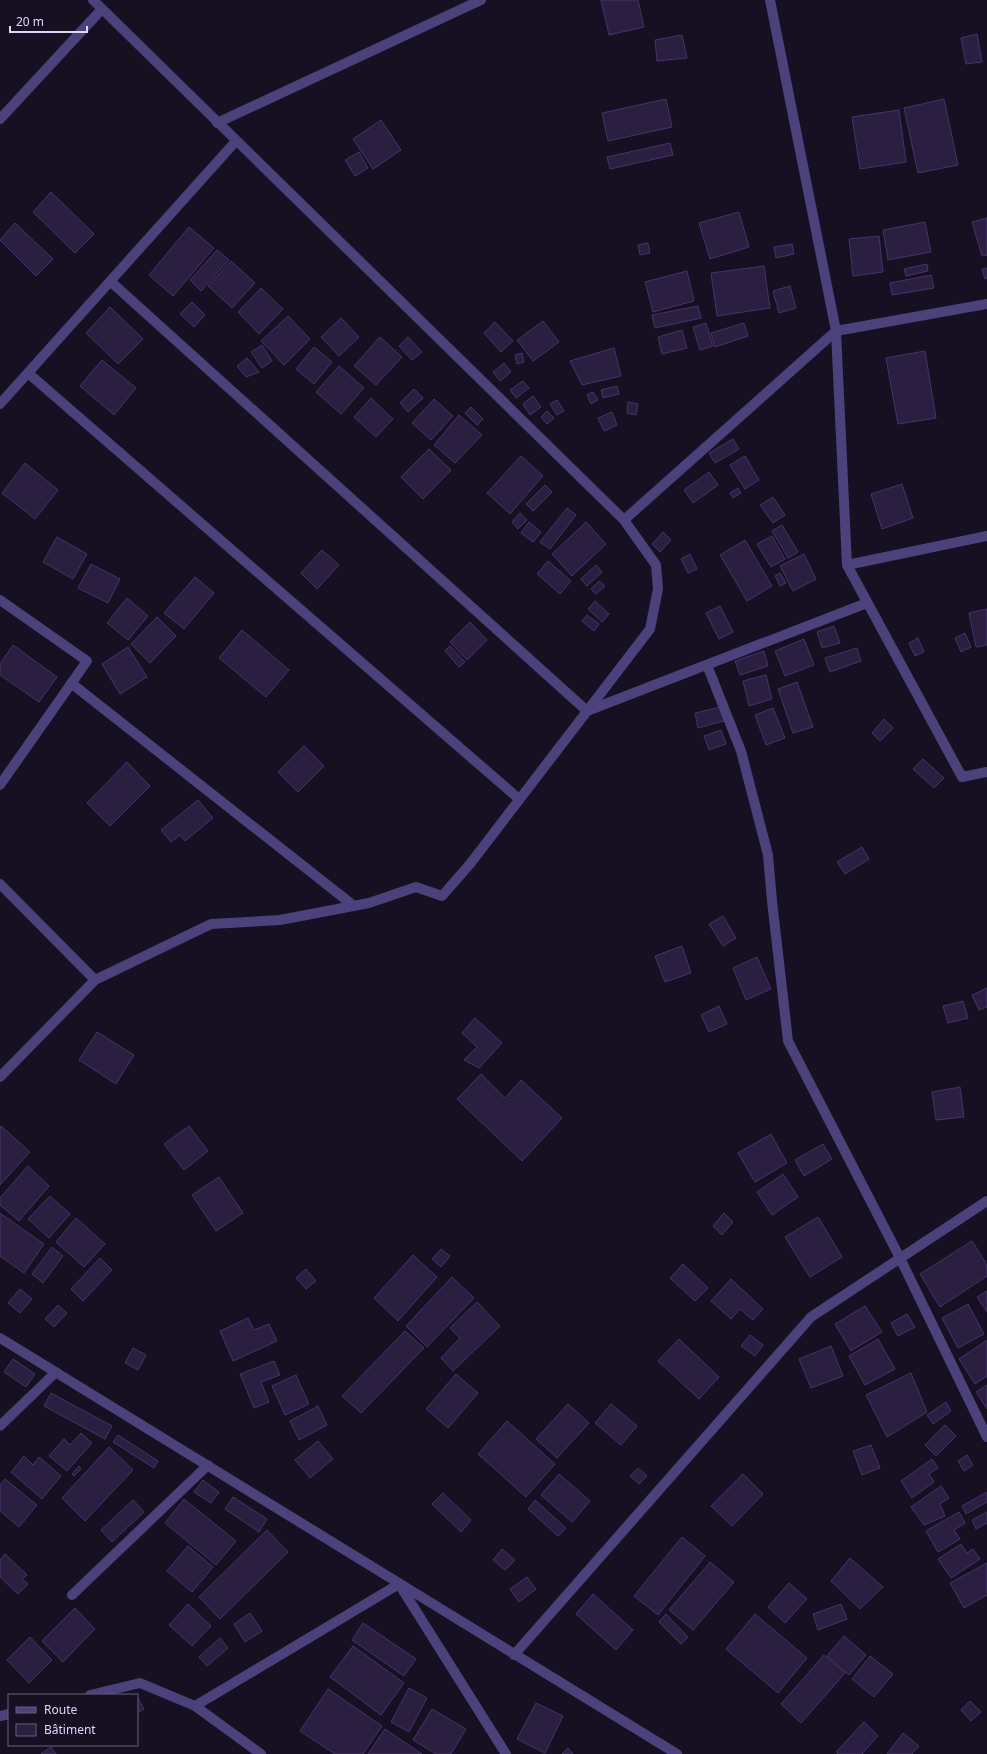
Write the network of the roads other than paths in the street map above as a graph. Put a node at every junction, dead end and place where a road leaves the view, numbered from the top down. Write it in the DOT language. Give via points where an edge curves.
graph roads {
  1 [pos="93,0"];
  2 [pos="481,0"];
  3 [pos="770,0"];
  4 [pos="102,9"];
  5 [pos="0,119"];
  6 [pos="217,123"];
  7 [pos="236,142"];
  8 [pos="110,281"];
  9 [pos="987,304"];
  10 [pos="836,330"];
  11 [pos="28,372"];
  12 [pos="0,404"];
  13 [pos="624,520"];
  14 [pos="987,536"];
  15 [pos="846,565"];
  16 [pos="0,600"];
  17 [pos="867,603"];
  18 [pos="707,665"];
  19 [pos="71,683"];
  20 [pos="587,711"];
  21 [pos="987,772"];
  22 [pos="0,785"];
  23 [pos="519,799"];
  24 [pos="0,884"];
  25 [pos="354,906"];
  26 [pos="96,980"];
  27 [pos="0,1077"];
  28 [pos="987,1201"];
  29 [pos="900,1258"];
  30 [pos="0,1338"];
  31 [pos="56,1372"];
  32 [pos="0,1426"];
  33 [pos="987,1437"];
  34 [pos="208,1465"];
  35 [pos="399,1584"];
  36 [pos="72,1595"];
  37 [pos="514,1655"];
  38 [pos="94,1694"];
  39 [pos="195,1706"];
  40 [pos="261,1754"];
  41 [pos="506,1754"];
  42 [pos="677,1754"];
  1 -- 4 [label="street"];
  2 -- 6 [label="street"];
  3 -- 10 [label="street"];
  4 -- 5 [label="street"];
  4 -- 6 [label="street"];
  6 -- 7 [label="street"];
  7 -- 8 [label="street"];
  7 -- 13 [label="street"];
  8 -- 11 [label="street"];
  8 -- 20 [label="street"];
  9 -- 10 [label="street"];
  10 -- 13 [label="street"];
  10 -- 15 [label="street"];
  11 -- 12 [label="street"];
  11 -- 23 [label="street"];
  13 -- 20 [label="street" via="656,564 657,595 650,629"];
  14 -- 15 [label="street"];
  15 -- 17 [label="street"];
  16 -- 19 [label="street" via="87,661"];
  17 -- 18 [label="street"];
  17 -- 21 [label="street" via="962,777"];
  18 -- 20 [label="street"];
  18 -- 29 [label="street" via="741,751 768,855 788,1041"];
  19 -- 22 [label="street"];
  19 -- 25 [label="street"];
  20 -- 23 [label="street"];
  23 -- 25 [label="street" via="470,864 442,896 416,887"];
  24 -- 26 [label="street"];
  25 -- 26 [label="street" via="280,920 211,924"];
  26 -- 27 [label="street"];
  28 -- 29 [label="street"];
  29 -- 33 [label="street"];
  29 -- 37 [label="street" via="811,1317"];
  30 -- 31 [label="street"];
  31 -- 32 [label="street"];
  31 -- 34 [label="street"];
  34 -- 35 [label="street"];
  34 -- 36 [label="street"];
  35 -- 37 [label="street"];
  35 -- 39 [label="street"];
  35 -- 41 [label="street"];
  37 -- 42 [label="street"];
  38 -- 39 [label="street" via="140,1683"];
  39 -- 40 [label="street"];
}
